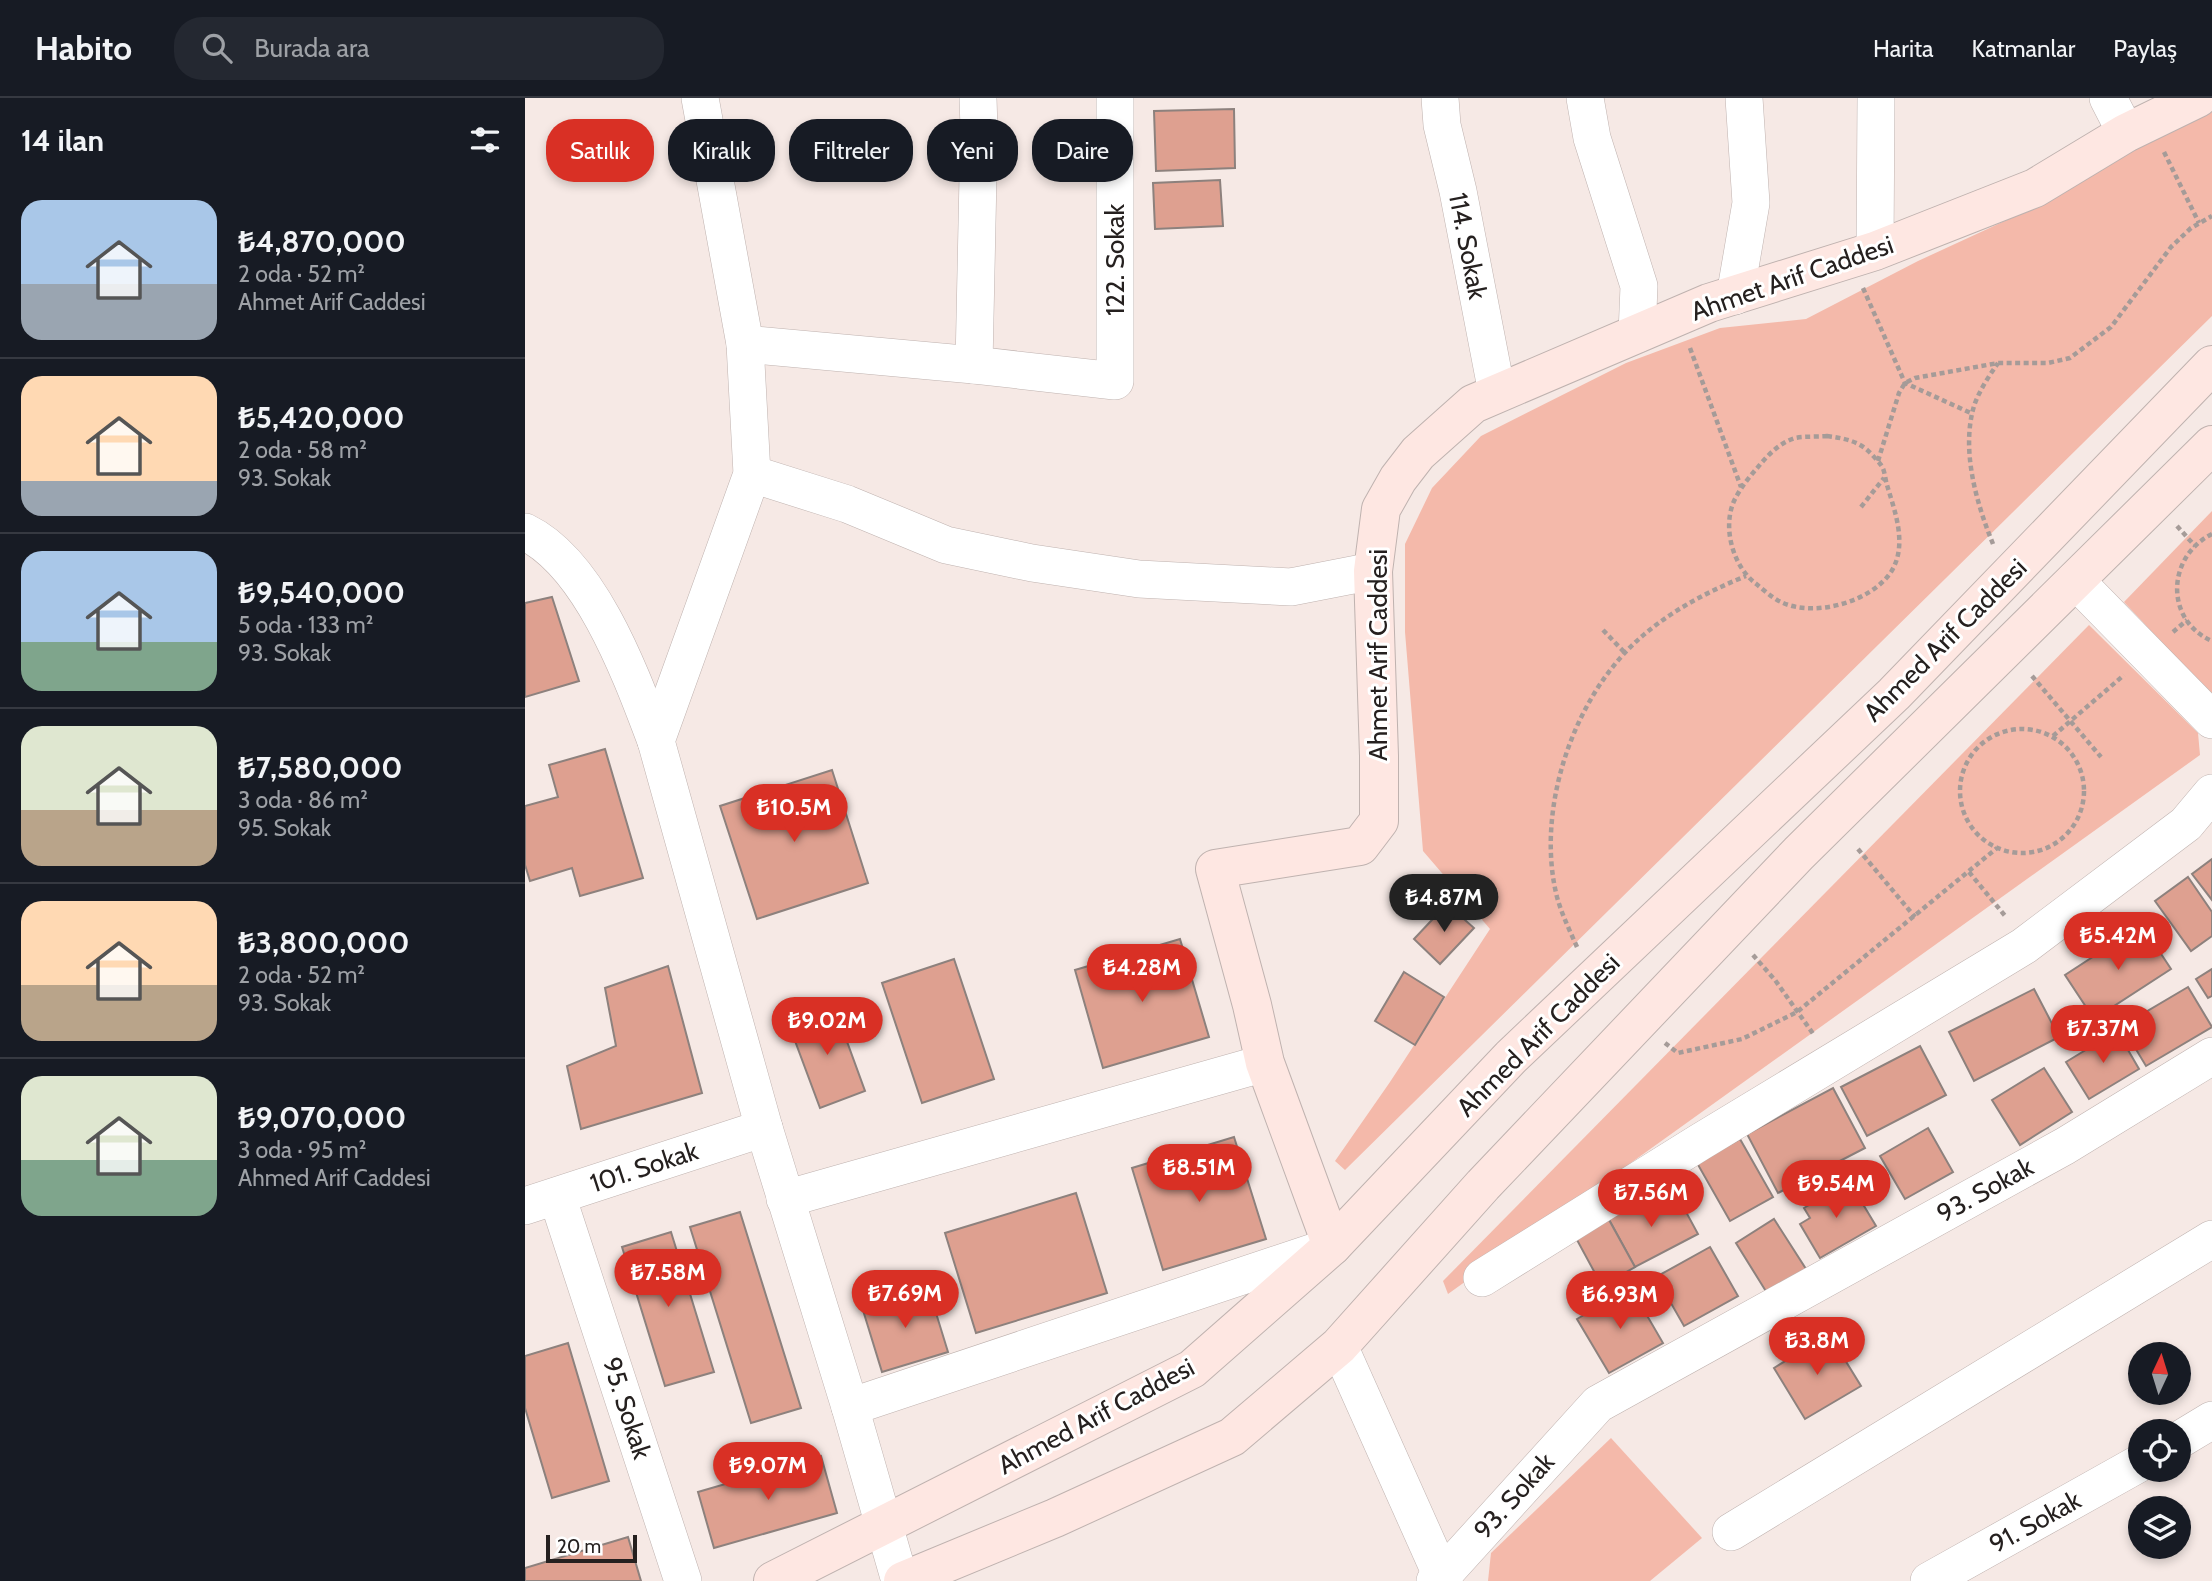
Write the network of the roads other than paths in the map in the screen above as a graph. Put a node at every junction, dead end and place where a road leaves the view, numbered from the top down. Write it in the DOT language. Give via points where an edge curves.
graph roads {
  1 [pos="701,98"];
  2 [pos="978,98"];
  3 [pos="1115,98"];
  4 [pos="1440,98"];
  5 [pos="1585,98"];
  6 [pos="1744,98"];
  7 [pos="1876,98"];
  8 [pos="2108,98"];
  9 [pos="2198,98"];
  10 [pos="2137,128"];
  11 [pos="1863,255"];
  12 [pos="1735,296"];
  13 [pos="1637,334"];
  14 [pos="745,344"];
  15 [pos="974,365"];
  16 [pos="2212,365"];
  17 [pos="1497,393"];
  18 [pos="2212,445"];
  19 [pos="752,474"];
  20 [pos="525,532"];
  21 [pos="1373,571"];
  22 [pos="2075,580"];
  23 [pos="2212,720"];
  24 [pos="656,741"];
  25 [pos="2212,793"];
  26 [pos="2212,1056"];
  27 [pos="1265,1063"];
  28 [pos="764,1128"];
  29 [pos="785,1199"];
  30 [pos="541,1201"];
  31 [pos="2212,1239"];
  32 [pos="1332,1246"];
  33 [pos="1482,1278"];
  34 [pos="1339,1346"];
  35 [pos="850,1406"];
  36 [pos="2211,1422"];
  37 [pos="2191,1433"];
  38 [pos="2128,1470"];
  39 [pos="884,1526"];
  40 [pos="1731,1532"];
  41 [pos="1440,1580"];
  42 [pos="683,1581"];
  43 [pos="773,1581"];
  44 [pos="902,1581"];
  45 [pos="1929,1581"];
  1 -- 14 [label="street"];
  2 -- 15 [label="street"];
  3 -- 15 [label="street, 122. Sokak" via="1115,381"];
  4 -- 17 [label="street, 114. Sokak"];
  5 -- 13 [label="street" via="1592,138 1639,286"];
  6 -- 12 [label="street" via="1751,203"];
  7 -- 11 [label="street"];
  8 -- 10 [label="street"];
  9 -- 10 [label="street, Ahmet Arif Caddesi"];
  10 -- 11 [label="street, Ahmet Arif Caddesi" via="2035,188"];
  11 -- 12 [label="street, Ahmet Arif Caddesi"];
  12 -- 13 [label="street, Ahmet Arif Caddesi"];
  13 -- 17 [label="street, Ahmet Arif Caddesi"];
  14 -- 15 [label="street"];
  14 -- 19 [label="street"];
  16 -- 32 [label="street, Ahmed Arif Caddesi" via="1894,694 1511,1057"];
  17 -- 21 [label="street, Ahmet Arif Caddesi" via="1473,404 1418,453 1398,479 1381,509"];
  18 -- 22 [label="street, Ahmed Arif Caddesi"];
  19 -- 21 [label="street" via="847,504 946,545 1032,563 1139,579 1291,587"];
  19 -- 24 [label="street"];
  20 -- 24 [label="street" via="568,565 599,611"];
  21 -- 27 [label="street, Ahmet Arif Caddesi" via="1379,821 1360,846 1215,869"];
  22 -- 23 [label="street"];
  22 -- 34 [label="street, Ahmed Arif Caddesi" via="1799,853 1483,1185"];
  24 -- 28 [label="street"];
  25 -- 33 [label="street" via="2186,824 2024,946"];
  26 -- 41 [label="street, 93. Sokak" via="2065,1146 1598,1404"];
  27 -- 29 [label="street"];
  27 -- 32 [label="street, Ahmet Arif Caddesi"];
  28 -- 29 [label="street"];
  28 -- 30 [label="street, 101. Sokak"];
  29 -- 35 [label="street"];
  30 -- 42 [label="street, 95. Sokak"];
  31 -- 40 [label="street"];
  32 -- 35 [label="street"];
  32 -- 39 [label="street, Ahmed Arif Caddesi" via="1192,1369"];
  34 -- 41 [label="street"];
  34 -- 44 [label="street, Ahmed Arif Caddesi" via="1231,1437 1055,1518"];
  35 -- 39 [label="street"];
  36 -- 37 [label="street"];
  38 -- 45 [label="street, 91. Sokak"];
  39 -- 43 [label="street, Ahmed Arif Caddesi"];
  39 -- 44 [label="street"];
}
